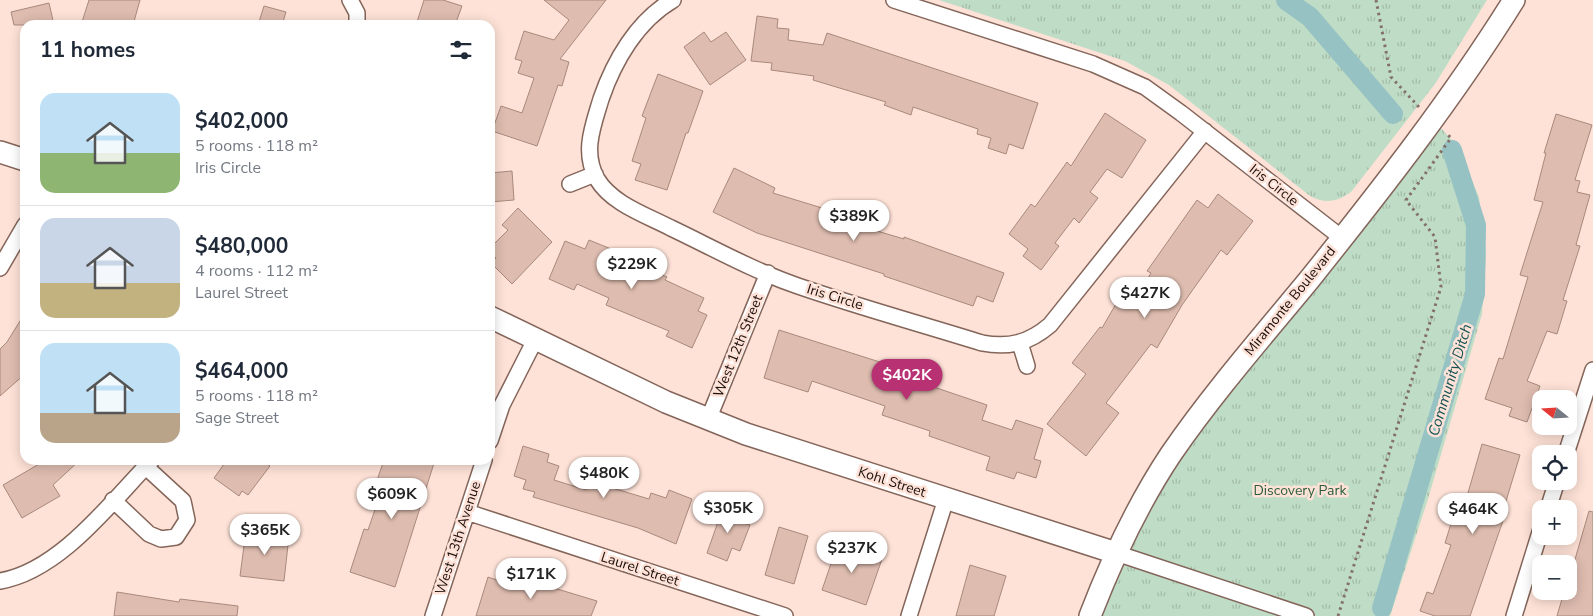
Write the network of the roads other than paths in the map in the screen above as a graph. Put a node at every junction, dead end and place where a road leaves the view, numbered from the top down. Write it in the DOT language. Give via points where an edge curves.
graph roads {
  1 [pos="350,0"];
  2 [pos="672,0"];
  3 [pos="894,0"];
  4 [pos="1514,0"];
  5 [pos="358,20"];
  6 [pos="1205,131"];
  7 [pos="0,152"];
  8 [pos="20,158"];
  9 [pos="594,174"];
  10 [pos="570,184"];
  11 [pos="20,234"];
  12 [pos="1342,238"];
  13 [pos="0,268"];
  14 [pos="768,273"];
  15 [pos="495,320"];
  16 [pos="536,340"];
  17 [pos="1020,343"];
  18 [pos="1027,366"];
  19 [pos="1593,370"];
  20 [pos="708,420"];
  21 [pos="495,426"];
  22 [pos="1569,445"];
  23 [pos="147,465"];
  24 [pos="151,465"];
  25 [pos="482,465"];
  26 [pos="946,499"];
  27 [pos="113,500"];
  28 [pos="467,512"];
  29 [pos="1536,545"];
  30 [pos="1116,553"];
  31 [pos="0,581"];
  32 [pos="432,616"];
  33 [pos="785,616"];
  34 [pos="909,616"];
  35 [pos="1090,616"];
  36 [pos="1306,616"];
  37 [pos="1514,616"];
  1 -- 5 [label="street"];
  2 -- 9 [label="street, Iris Circle" via="645,22 629,42 603,94 589,138 589,157"];
  3 -- 6 [label="street, Iris Circle" via="1093,64 1145,88"];
  4 -- 12 [label="street, Miramonte Boulevard" via="1433,120"];
  6 -- 12 [label="street, Iris Circle"];
  6 -- 17 [label="street, Iris Circle" via="1050,325"];
  7 -- 8 [label="street"];
  9 -- 10 [label="street"];
  9 -- 14 [label="street, Iris Circle" via="611,196 632,208"];
  11 -- 13 [label="street"];
  12 -- 30 [label="street, Miramonte Boulevard" via="1176,448"];
  14 -- 17 [label="street, Iris Circle" via="797,286 982,343 998,346"];
  14 -- 20 [label="street, West 12th Street"];
  15 -- 16 [label="street, Kohl Street"];
  16 -- 20 [label="street, Kohl Street"];
  16 -- 21 [label="street" via="502,405"];
  17 -- 18 [label="street"];
  19 -- 22 [label="street"];
  20 -- 26 [label="street, Kohl Street"];
  23 -- 27 [label="street"];
  24 -- 27 [label="street" via="183,501 187,520 176,536 161,539 149,534"];
  25 -- 28 [label="street, West 13th Avenue"];
  26 -- 30 [label="street, Kohl Street"];
  26 -- 34 [label="street"];
  27 -- 31 [label="street" via="63,552 39,568"];
  28 -- 32 [label="street, West 13th Avenue"];
  28 -- 33 [label="street, Laurel Street"];
  29 -- 37 [label="street"];
  30 -- 35 [label="street, Miramonte Boulevard"];
  30 -- 36 [label="street, Kohl Street"];
}
